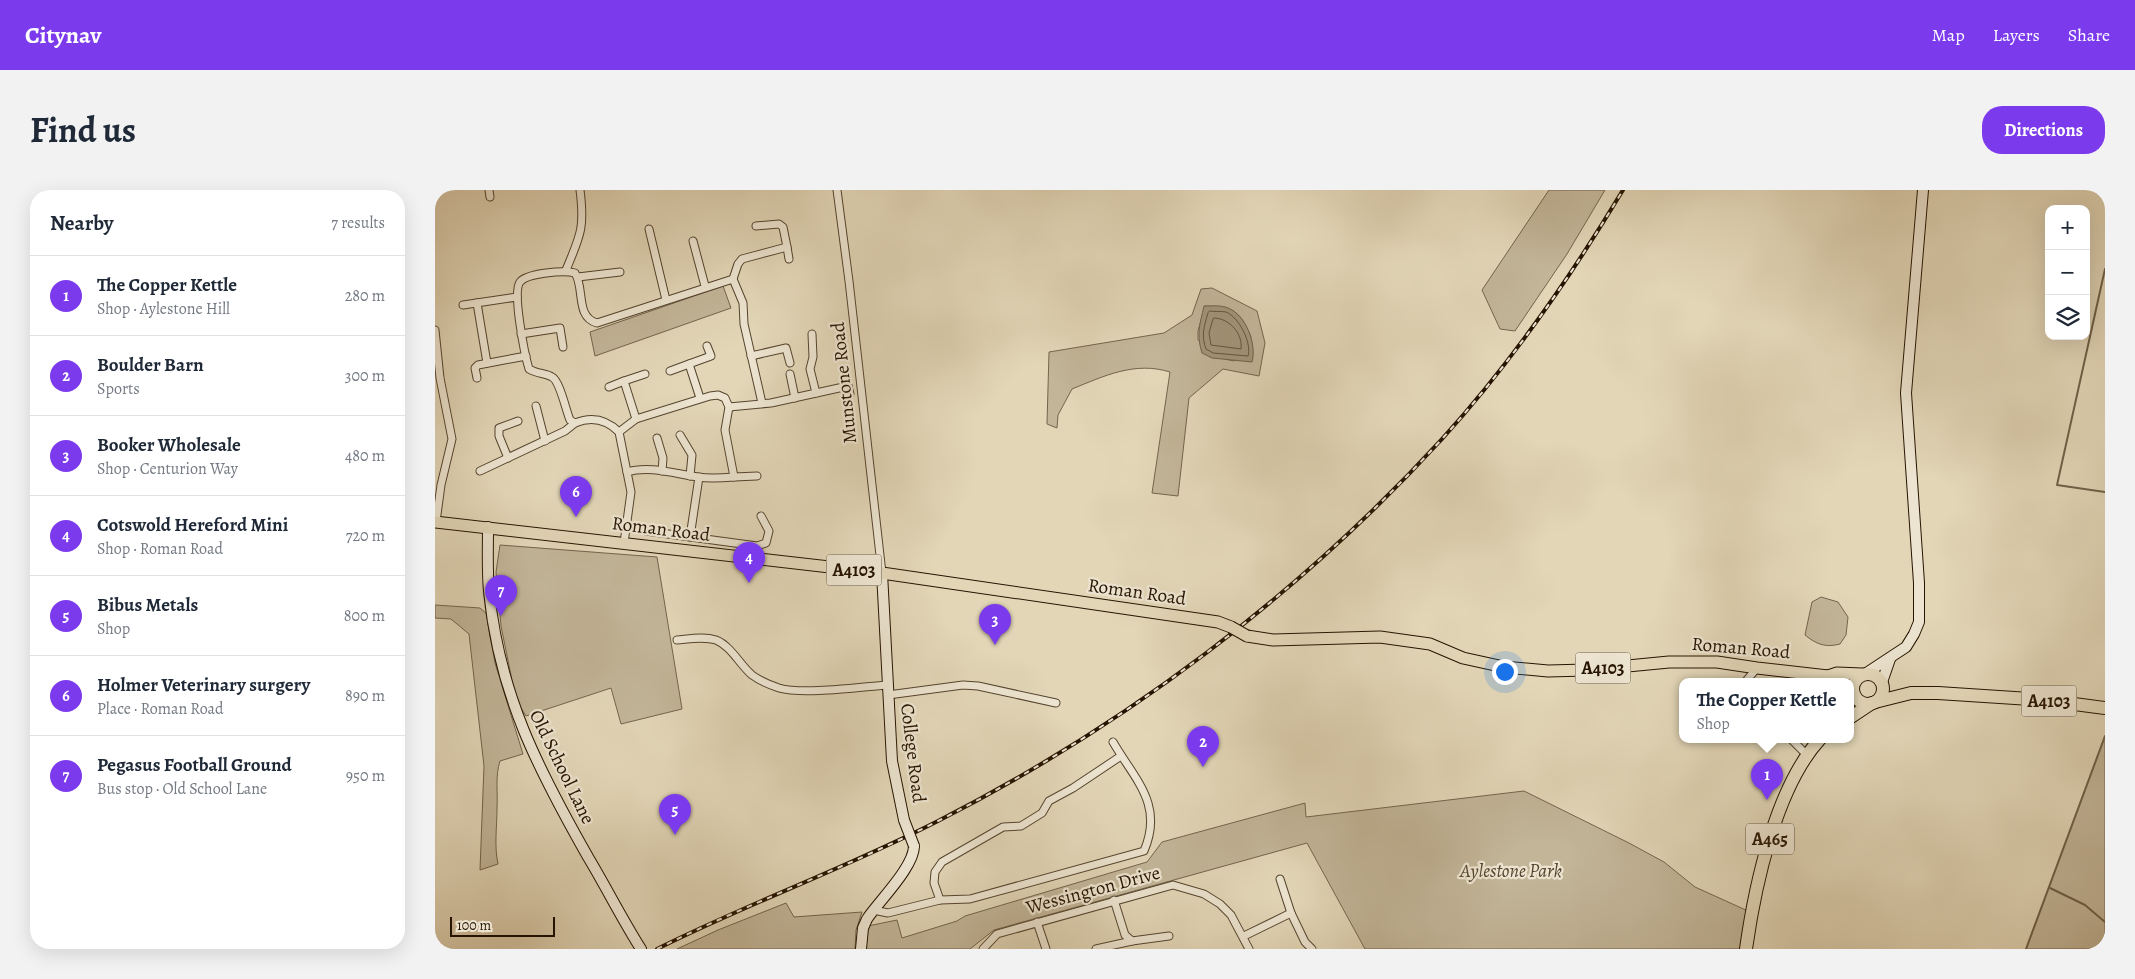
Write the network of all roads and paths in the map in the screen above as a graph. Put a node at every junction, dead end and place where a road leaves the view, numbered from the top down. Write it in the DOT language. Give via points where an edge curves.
graph roads {
  1 [pos="580,190"];
  2 [pos="837,190"];
  3 [pos="1923,190"];
  4 [pos="756,226"];
  5 [pos="649,229"];
  6 [pos="693,241"];
  7 [pos="787,247"];
  8 [pos="789,259"];
  9 [pos="566,270"];
  10 [pos="619,272"];
  11 [pos="578,278"];
  12 [pos="733,278"];
  13 [pos="705,286"];
  14 [pos="517,297"];
  15 [pos="666,300"];
  16 [pos="477,303"];
  17 [pos="463,305"];
  18 [pos="435,330"];
  19 [pos="521,334"];
  20 [pos="812,334"];
  21 [pos="707,346"];
  22 [pos="563,347"];
  23 [pos="526,356"];
  24 [pos="751,356"];
  25 [pos="487,363"];
  26 [pos="689,364"];
  27 [pos="790,364"];
  28 [pos="670,370"];
  29 [pos="645,374"];
  30 [pos="790,374"];
  31 [pos="845,377"];
  32 [pos="437,378"];
  33 [pos="477,378"];
  34 [pos="624,381"];
  35 [pos="847,386"];
  36 [pos="609,387"];
  37 [pos="816,394"];
  38 [pos="850,394"];
  39 [pos="700,398"];
  40 [pos="795,398"];
  41 [pos="762,403"];
  42 [pos="537,406"];
  43 [pos="729,407"];
  44 [pos="636,419"];
  45 [pos="518,421"];
  46 [pos="575,423"];
  47 [pos="619,432"];
  48 [pos="680,435"];
  49 [pos="657,438"];
  50 [pos="545,441"];
  51 [pos="508,458"];
  52 [pos="480,471"];
  53 [pos="662,471"];
  54 [pos="627,472"];
  55 [pos="690,476"];
  56 [pos="757,476"];
  57 [pos="699,477"];
  58 [pos="734,477"];
  59 [pos="761,516"];
  60 [pos="435,522"];
  61 [pos="488,526"];
  62 [pos="646,531"];
  63 [pos="690,537"];
  64 [pos="624,543"];
  65 [pos="881,573"];
  66 [pos="677,640"];
  67 [pos="1890,659"];
  68 [pos="1757,668"];
  69 [pos="1863,674"];
  70 [pos="1829,676"];
  71 [pos="1749,678"];
  72 [pos="1833,678"];
  73 [pos="1854,683"];
  74 [pos="1882,683"];
  75 [pos="887,690"];
  76 [pos="1911,693"];
  77 [pos="1854,697"];
  78 [pos="1056,703"];
  79 [pos="1874,703"];
  80 [pos="2105,708"];
  81 [pos="1854,715"];
  82 [pos="1113,742"];
  83 [pos="1795,743"];
  84 [pos="1816,743"];
  85 [pos="1806,754"];
  86 [pos="1121,756"];
  87 [pos="1280,879"];
  88 [pos="940,900"];
  89 [pos="1114,900"];
  90 [pos="873,910"];
  91 [pos="1291,913"];
  92 [pos="1037,922"];
  93 [pos="1169,936"];
  94 [pos="1243,936"];
  95 [pos="1132,941"];
  96 [pos="639,945"];
  97 [pos="861,949"];
  98 [pos="983,949"];
  99 [pos="1046,949"];
  100 [pos="1097,949"];
  101 [pos="1249,949"];
  102 [pos="1312,949"];
  103 [pos="1746,949"];
  1 -- 9 [label="street" via="582,230"];
  2 -- 65 [label="street, Munstone Road"];
  3 -- 67 [label="street" via="1906,393 1919,622 1905,648"];
  4 -- 7 [label="street" via="779,224 783,227"];
  5 -- 15 [label="street"];
  6 -- 13 [label="street"];
  7 -- 8 [label="street"];
  7 -- 12 [label="street" via="742,259"];
  9 -- 11 [label="street" via="575,272"];
  9 -- 14 [label="street" via="527,277 519,284"];
  10 -- 11 [label="street"];
  11 -- 15 [label="street" via="583,310 592,321 603,322"];
  12 -- 13 [label="street"];
  12 -- 24 [label="street" via="743,303"];
  13 -- 15 [label="street"];
  14 -- 16 [label="street"];
  14 -- 19 [label="street"];
  16 -- 17 [label="street"];
  16 -- 25 [label="street"];
  18 -- 32 [label="street"];
  19 -- 22 [label="street" via="560,328"];
  19 -- 23 [label="street"];
  20 -- 37 [label="street" via="810,369"];
  21 -- 26 [label="street" via="711,356"];
  23 -- 25 [label="street"];
  23 -- 46 [label="street" via="529,370 557,381 570,420"];
  24 -- 27 [label="street" via="786,348"];
  24 -- 41 [label="street"];
  25 -- 33 [label="street" via="475,368"];
  26 -- 28 [label="street"];
  26 -- 39 [label="street"];
  29 -- 34 [label="street"];
  30 -- 40 [label="street"];
  31 -- 35 [label="street"];
  32 -- 60 [label="street" via="452,439"];
  34 -- 36 [label="street"];
  34 -- 44 [label="street"];
  35 -- 37 [label="street"];
  35 -- 38 [label="street"];
  37 -- 40 [label="street"];
  39 -- 43 [label="street" via="718,395 725,398"];
  39 -- 44 [label="street"];
  40 -- 41 [label="street"];
  41 -- 43 [label="street"];
  42 -- 50 [label="street"];
  43 -- 58 [label="street" via="725,430"];
  44 -- 47 [label="street"];
  45 -- 51 [label="street" via="499,428"];
  46 -- 47 [label="street" via="596,418"];
  46 -- 50 [label="street"];
  47 -- 54 [label="street"];
  48 -- 55 [label="street" via="692,455"];
  49 -- 53 [label="street" via="663,458"];
  50 -- 51 [label="street"];
  51 -- 52 [label="street"];
  53 -- 54 [label="street" via="635,469"];
  53 -- 55 [label="street"];
  54 -- 64 [label="street" via="631,492"];
  55 -- 57 [label="street"];
  56 -- 58 [label="street"];
  57 -- 58 [label="street"];
  57 -- 63 [label="street"];
  59 -- 63 [label="street" via="769,531 766,543 757,546"];
  60 -- 61 [label="main road, Roman Road / A4103"];
  61 -- 64 [label="main road, Roman Road / A4103"];
  61 -- 96 [label="street, Old School Lane" via="490,599 503,670 514,707 552,793"];
  62 -- 63 [label="street"];
  64 -- 65 [label="main road, Roman Road / A4103"];
  65 -- 68 [label="main road, Roman Road / A4103, bridge" via="1218,622 1247,636 1273,640 1380,637 1430,644 1463,658 1505,667 1548,671 1669,662 1717,662"];
  65 -- 75 [label="street, College Road"];
  66 -- 75 [label="street" via="716,640 752,674 781,688"];
  67 -- 69 [label="street"];
  67 -- 74 [label="street"];
  68 -- 70 [label="main road, Roman Road / A4103"];
  68 -- 71 [label="street"];
  69 -- 70 [label="main road, Roman Road / A4103" via="1837,673"];
  69 -- 73 [label="highway"];
  69 -- 74 [label="highway, A4103" via="1875,675"];
  70 -- 72 [label="main road, Roman Road / A4103"];
  74 -- 76 [label="highway, A4103"];
  74 -- 79 [label="highway" via="1881,696"];
  75 -- 78 [label="street" via="970,685"];
  75 -- 90 [label="street, College Road, bridge" via="892,762 913,853"];
  76 -- 79 [label="highway, A4103"];
  76 -- 80 [label="highway, A4103" via="1993,696"];
  77 -- 79 [label="highway" via="1859,702"];
  79 -- 81 [label="highway"];
  82 -- 86 [label="street"];
  83 -- 85 [label="street"];
  84 -- 85 [label="highway, A465"];
  85 -- 103 [label="highway, A465" via="1769,841"];
  86 -- 88 [label="street" via="1049,801 1042,814 1021,826 1003,827 943,862 935,872 934,883"];
  86 -- 88 [label="street" via="1147,798 1153,820 1144,850 970,899"];
  87 -- 91 [label="street"];
  88 -- 90 [label="street" via="888,913"];
  89 -- 92 [label="street, Wessington Drive"];
  89 -- 94 [label="street, Wessington Drive" via="1173,885 1189,888 1220,904 1231,915"];
  89 -- 95 [label="street" via="1125,934"];
  90 -- 97 [label="street, College Road" via="863,928"];
  91 -- 94 [label="street"];
  91 -- 102 [label="street" via="1305,942"];
  92 -- 98 [label="street, Wessington Drive" via="997,934"];
  92 -- 99 [label="street"];
  93 -- 95 [label="street"];
  94 -- 101 [label="street, Wessington Drive"];
  95 -- 100 [label="street"];
}
